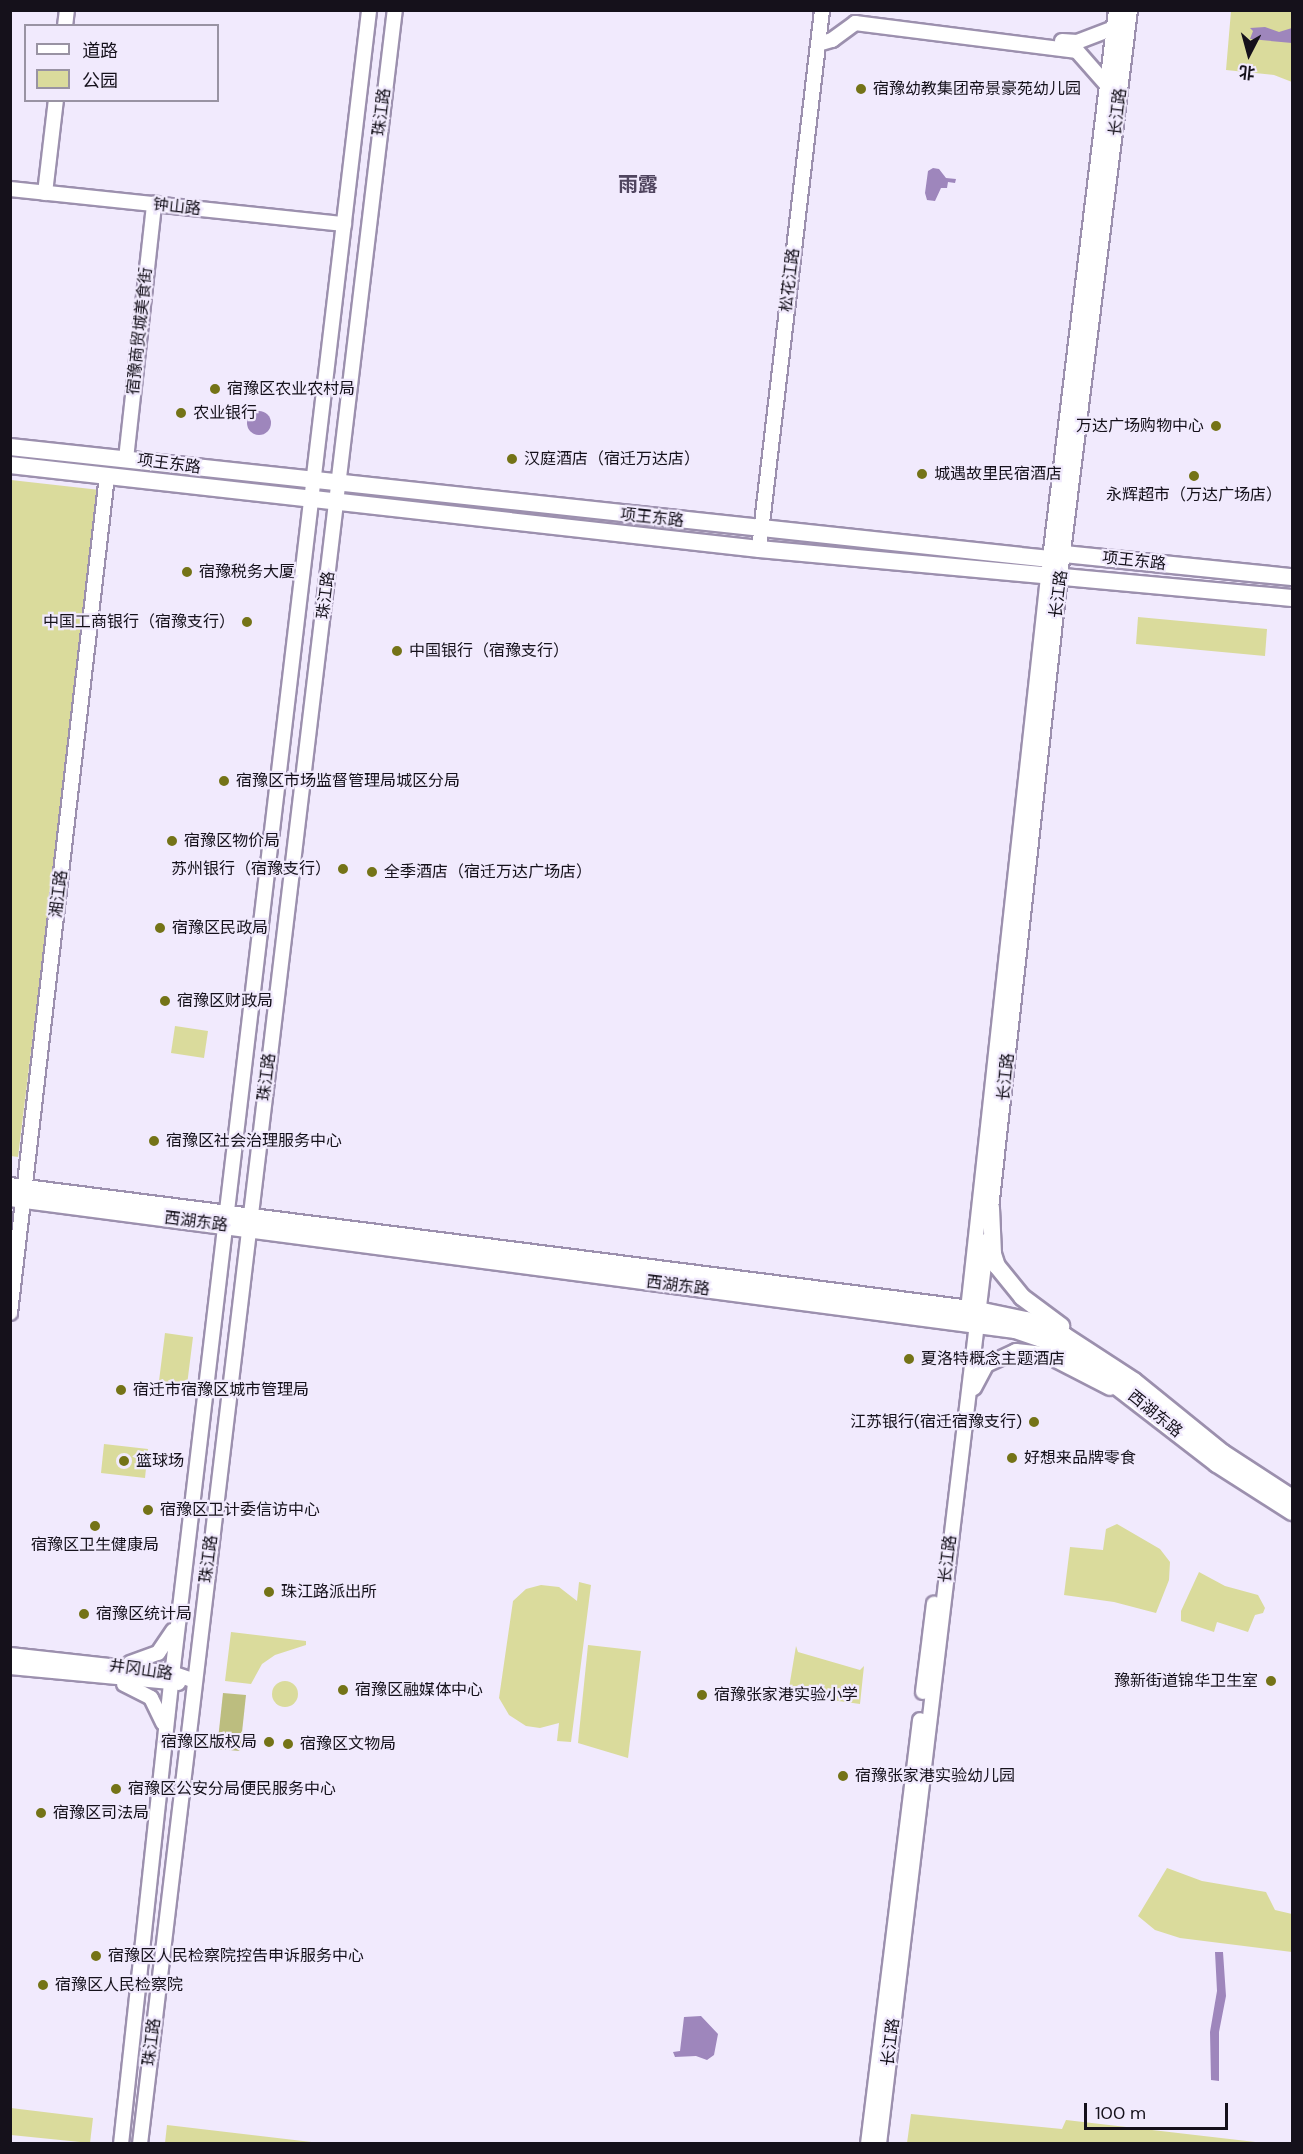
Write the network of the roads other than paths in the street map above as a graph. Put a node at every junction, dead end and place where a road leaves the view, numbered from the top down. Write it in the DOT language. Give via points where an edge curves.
graph roads {
  1 [pos="369,10"];
  2 [pos="395,10"];
  3 [pos="816,10"];
  4 [pos="822,10"];
  5 [pos="851,10"];
  6 [pos="1116,10"];
  7 [pos="1130,10"];
  8 [pos="1114,28"];
  9 [pos="818,44"];
  10 [pos="1107,85"];
  11 [pos="56,102"];
  12 [pos="10,189"];
  13 [pos="45,193"];
  14 [pos="154,204"];
  15 [pos="344,225"];
  16 [pos="10,447"];
  17 [pos="126,459"];
  18 [pos="10,465"];
  19 [pos="107,476"];
  20 [pos="312,480"];
  21 [pos="337,483"];
  22 [pos="311,498"];
  23 [pos="335,501"];
  24 [pos="759,529"];
  25 [pos="756,548"];
  26 [pos="1056,566"];
  27 [pos="1293,578"];
  28 [pos="1293,598"];
  29 [pos="17,1193"];
  30 [pos="991,1208"];
  31 [pos="226,1220"];
  32 [pos="249,1222"];
  33 [pos="10,1313"];
  34 [pos="972,1316"];
  35 [pos="1134,1381"];
  36 [pos="1146,1406"];
  37 [pos="963,1431"];
  38 [pos="1293,1498"];
  39 [pos="1293,1512"];
  40 [pos="179,1611"];
  41 [pos="10,1655"];
  42 [pos="10,1666"];
  43 [pos="76,1668"];
  44 [pos="171,1678"];
  45 [pos="195,1681"];
  46 [pos="165,1732"];
  47 [pos="121,2144"];
  48 [pos="140,2144"];
  49 [pos="868,2144"];
  50 [pos="879,2144"];
  1 -- 15 [label="street, 珠江路"];
  2 -- 21 [label="street, 珠江路"];
  3 -- 24 [label="street, 松花江路"];
  4 -- 9 [label="street, 松花江路"];
  5 -- 8 [label="street" via="855,15 1077,42"];
  6 -- 8 [label="street, 长江路"];
  7 -- 26 [label="street, 长江路"];
  8 -- 10 [label="street, 长江路"];
  9 -- 10 [label="street" via="832,40 855,23 1077,51"];
  9 -- 24 [label="street, 松花江路"];
  10 -- 26 [label="street, 长江路"];
  11 -- 13 [label="street"];
  12 -- 13 [label="street, 钟山路"];
  13 -- 14 [label="street, 钟山路"];
  14 -- 15 [label="street, 钟山路"];
  14 -- 17 [label="street, 宿豫商贸城美食街"];
  15 -- 20 [label="street, 珠江路"];
  16 -- 17 [label="main road, 项王东路"];
  17 -- 20 [label="main road, 项王东路"];
  18 -- 19 [label="main road, 项王东路"];
  19 -- 22 [label="main road, 项王东路"];
  19 -- 29 [label="street, 湘江路"];
  20 -- 21 [label="main road, 项王东路"];
  20 -- 22 [label="street, 珠江路"];
  21 -- 23 [label="street, 珠江路"];
  21 -- 24 [label="main road, 项王东路"];
  22 -- 23 [label="main road, 项王东路"];
  22 -- 31 [label="street, 珠江路"];
  23 -- 25 [label="main road, 项王东路"];
  23 -- 32 [label="street, 珠江路"];
  24 -- 25 [label="street, 松花江路"];
  24 -- 26 [label="main road, 项王东路"];
  25 -- 26 [label="main road, 项王东路"];
  26 -- 27 [label="main road, 项王东路"];
  26 -- 28 [label="main road, 项王东路"];
  26 -- 30 [label="street, 长江路"];
  26 -- 34 [label="street, 长江路"];
  29 -- 31 [label="main road, 西湖东路"];
  29 -- 33 [label="street, 湘江路"];
  30 -- 34 [label="street, 长江路"];
  30 -- 35 [label="main road" via="993,1254 1005,1279 1022,1297"];
  31 -- 32 [label="main road, 西湖东路"];
  31 -- 40 [label="street, 珠江路"];
  32 -- 34 [label="main road, 西湖东路"];
  32 -- 45 [label="street, 珠江路"];
  34 -- 35 [label="main road, 西湖东路" via="1047,1327"];
  34 -- 36 [label="main road, 西湖东路" via="1050,1342"];
  34 -- 37 [label="street, 长江路"];
  34 -- 49 [label="street, 长江路"];
  35 -- 38 [label="main road, 西湖东路" via="1223,1453"];
  36 -- 37 [label="street" via="1044,1354 1016,1351 999,1356 980,1372"];
  36 -- 39 [label="main road, 西湖东路" via="1217,1464"];
  37 -- 50 [label="street, 长江路"];
  40 -- 43 [label="street" via="170,1640 150,1659"];
  40 -- 44 [label="street, 珠江路"];
  41 -- 43 [label="street, 井冈山路"];
  42 -- 43 [label="street, 井冈山路"];
  43 -- 44 [label="street, 井冈山路"];
  43 -- 46 [label="street" via="142,1690 159,1708"];
  44 -- 45 [label="street, 井冈山路"];
  44 -- 46 [label="street, 珠江路"];
  45 -- 48 [label="street, 珠江路"];
  46 -- 47 [label="street, 珠江路"];
}
